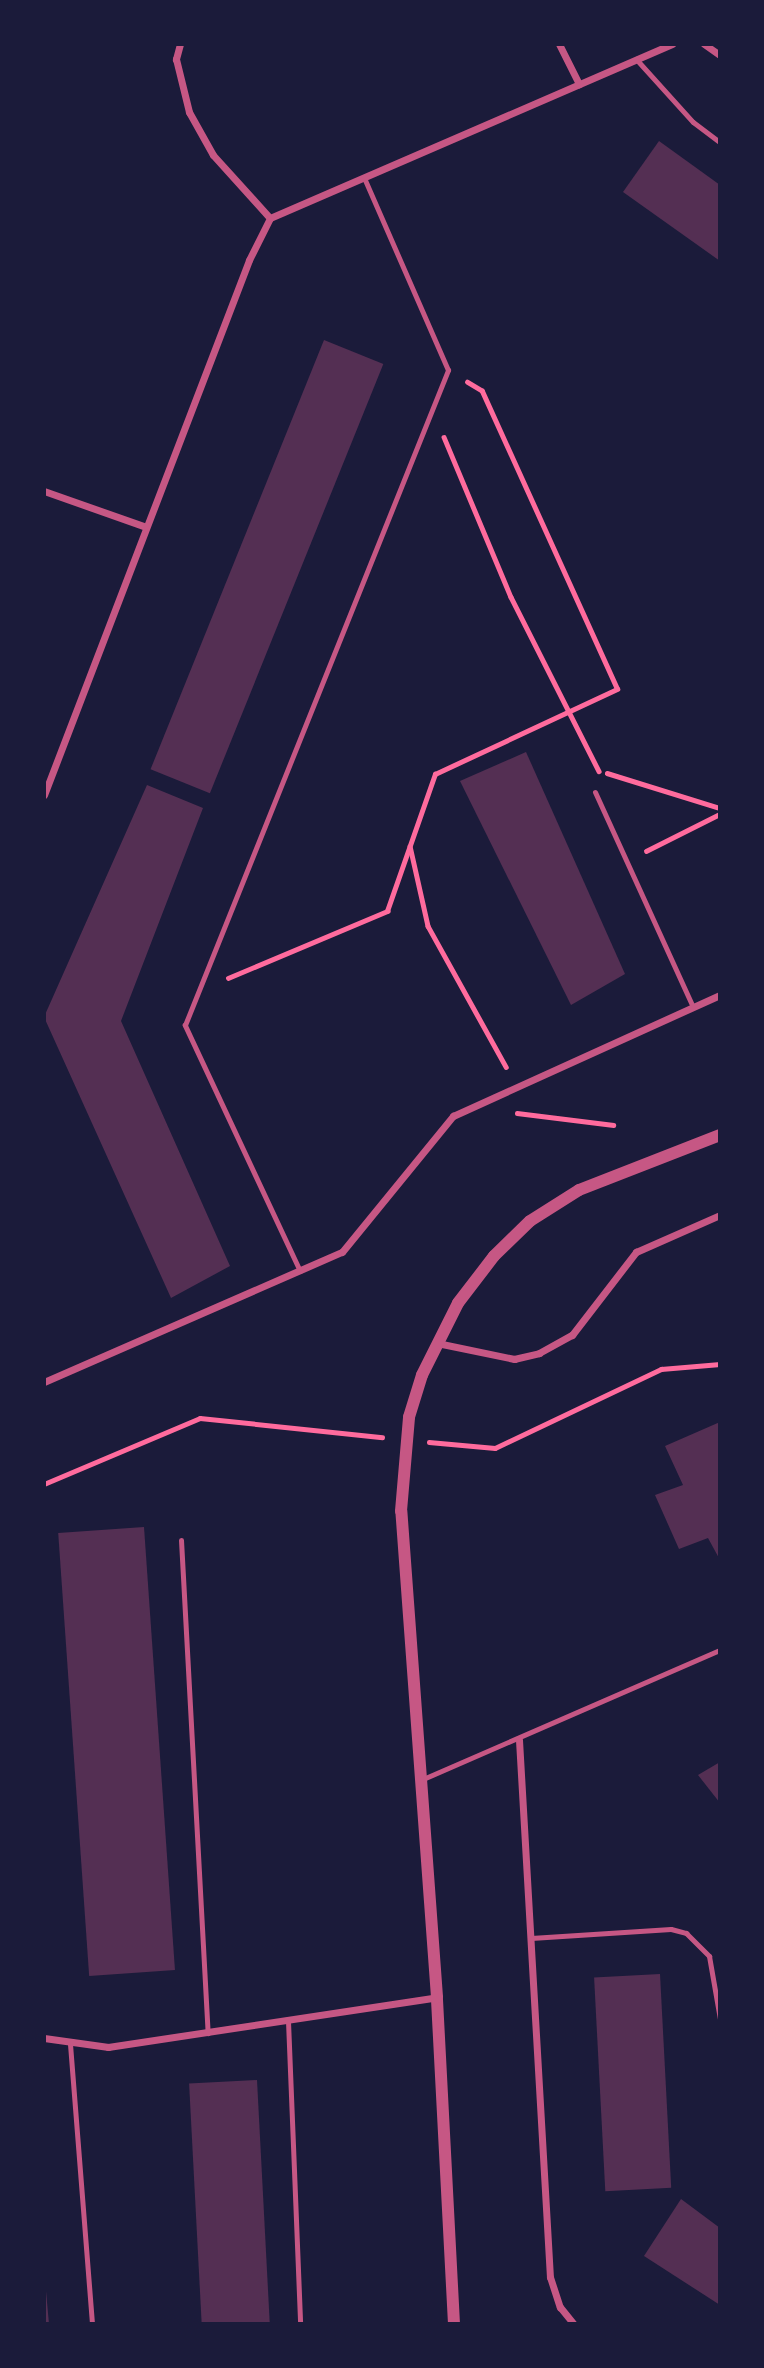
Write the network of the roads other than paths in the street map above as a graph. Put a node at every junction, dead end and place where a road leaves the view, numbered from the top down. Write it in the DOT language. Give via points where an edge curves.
graph roads {
  1 [pos="180,44"];
  2 [pos="559,44"];
  3 [pos="672,44"];
  4 [pos="704,44"];
  5 [pos="720,55"];
  6 [pos="636,59"];
  7 [pos="579,84"];
  8 [pos="720,142"];
  9 [pos="364,178"];
  10 [pos="270,218"];
  11 [pos="44,491"];
  12 [pos="146,527"];
  13 [pos="595,792"];
  14 [pos="44,795"];
  15 [pos="720,995"];
  16 [pos="693,1007"];
  17 [pos="720,1135"];
  18 [pos="720,1215"];
  19 [pos="300,1271"];
  20 [pos="436,1343"];
  21 [pos="44,1382"];
  22 [pos="181,1540"];
  23 [pos="720,1650"];
  24 [pos="520,1740"];
  25 [pos="420,1780"];
  26 [pos="531,1938"];
  27 [pos="437,1997"];
  28 [pos="720,2019"];
  29 [pos="288,2021"];
  30 [pos="208,2034"];
  31 [pos="44,2038"];
  32 [pos="70,2044"];
  33 [pos="92,2324"];
  34 [pos="300,2324"];
  35 [pos="454,2324"];
  36 [pos="573,2324"];
  1 -- 10 [label="street" via="176,59 189,112 213,155"];
  2 -- 7 [label="street"];
  3 -- 6 [label="street"];
  4 -- 5 [label="street"];
  6 -- 7 [label="street"];
  6 -- 8 [label="lane" via="693,122"];
  7 -- 9 [label="street"];
  9 -- 10 [label="street"];
  9 -- 19 [label="lane" via="448,370 185,1025"];
  10 -- 12 [label="street" via="249,260"];
  11 -- 12 [label="street"];
  12 -- 14 [label="street"];
  13 -- 16 [label="lane"];
  15 -- 16 [label="street"];
  16 -- 19 [label="street" via="453,1116 342,1252"];
  17 -- 20 [label="street" via="579,1190 530,1221 486,1266"];
  18 -- 20 [label="street" via="636,1252 572,1335 539,1353 514,1359"];
  19 -- 21 [label="street"];
  20 -- 25 [label="street" via="409,1417 402,1456 401,1511"];
  22 -- 30 [label="lane"];
  23 -- 24 [label="lane"];
  24 -- 25 [label="lane"];
  24 -- 26 [label="street"];
  25 -- 27 [label="street"];
  26 -- 28 [label="lane" via="671,1929 686,1933 709,1956"];
  26 -- 36 [label="street" via="550,2277 560,2307"];
  27 -- 29 [label="street"];
  27 -- 35 [label="street"];
  29 -- 30 [label="street"];
  29 -- 34 [label="lane"];
  30 -- 32 [label="street" via="108,2047"];
  31 -- 32 [label="street"];
  32 -- 33 [label="lane"];
}
